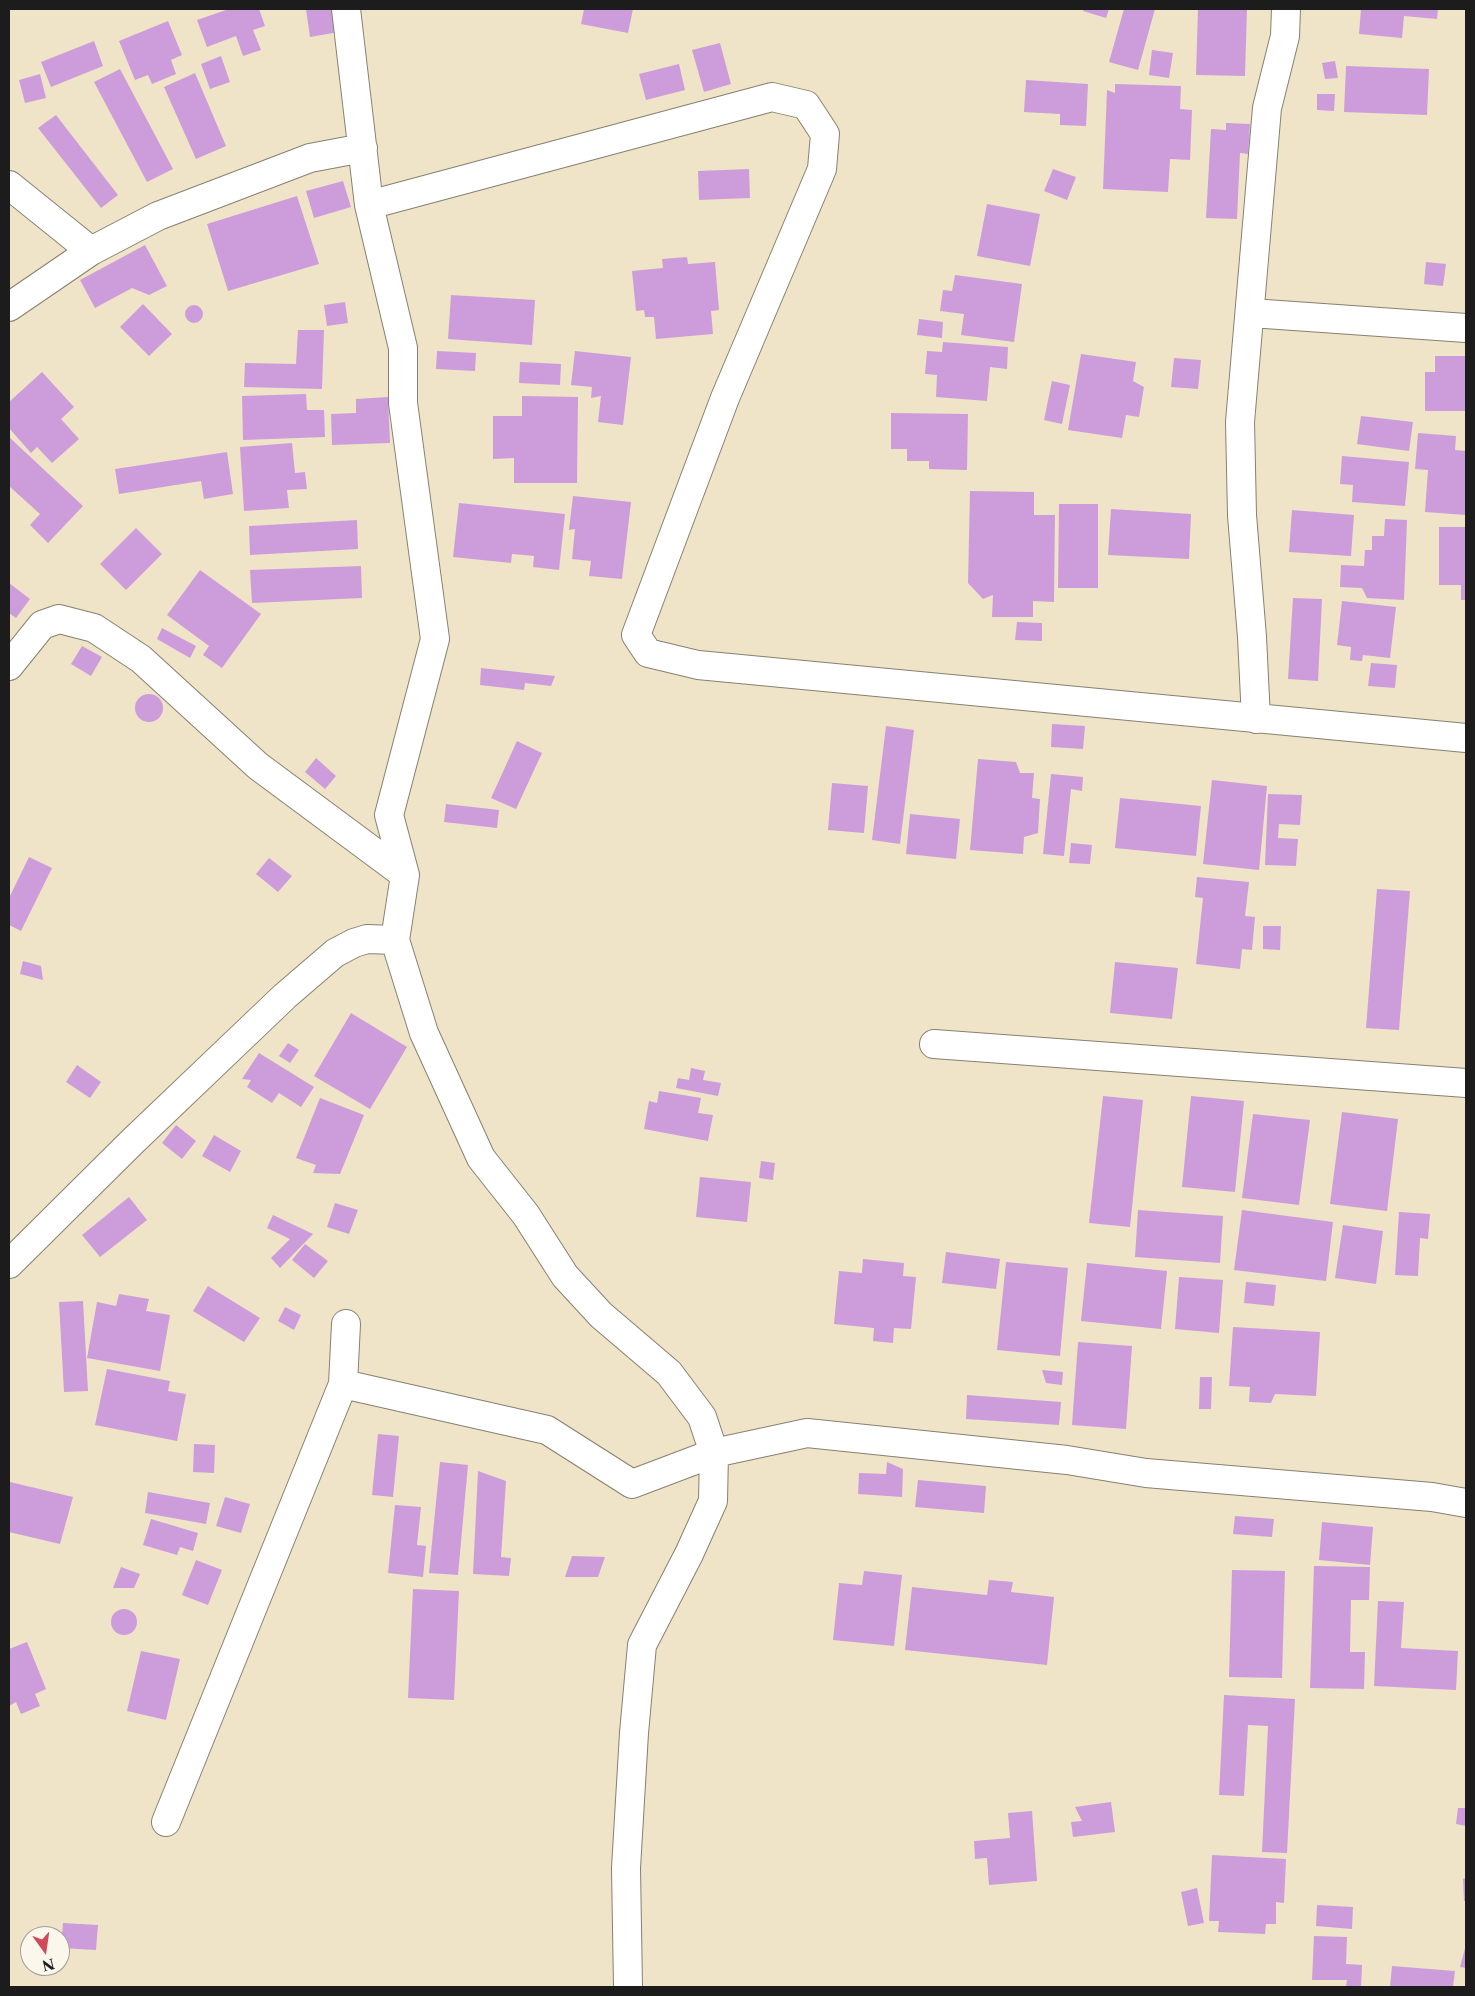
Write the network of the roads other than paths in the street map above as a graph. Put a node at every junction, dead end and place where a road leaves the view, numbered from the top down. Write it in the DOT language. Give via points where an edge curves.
graph roads {
  1 [pos="346,9"];
  2 [pos="1286,9"];
  3 [pos="363,148"];
  4 [pos="9,185"];
  5 [pos="369,205"];
  6 [pos="91,251"];
  7 [pos="9,306"];
  8 [pos="1251,313"];
  9 [pos="1466,328"];
  10 [pos="9,666"];
  11 [pos="1256,719"];
  12 [pos="1466,738"];
  13 [pos="405,875"];
  14 [pos="394,940"];
  15 [pos="934,1044"];
  16 [pos="1466,1083"];
  17 [pos="9,1264"];
  18 [pos="346,1324"];
  19 [pos="343,1384"];
  20 [pos="714,1453"];
  21 [pos="1466,1503"];
  22 [pos="166,1822"];
  23 [pos="628,1987"];
  1 -- 3 [label="street"];
  2 -- 8 [label="street" via="1284,36 1267,108"];
  3 -- 5 [label="street"];
  3 -- 6 [label="street" via="310,158 229,188 158,216"];
  4 -- 6 [label="street"];
  5 -- 11 [label="street" via="772,97 806,105 825,134 822,169 725,398 636,635 648,653 698,665"];
  5 -- 13 [label="street" via="403,348 403,403 435,639 389,814"];
  6 -- 7 [label="street"];
  8 -- 9 [label="street"];
  8 -- 11 [label="street" via="1240,422 1242,515"];
  10 -- 13 [label="street" via="42,624 59,619 94,628 141,659 258,766"];
  11 -- 12 [label="street"];
  13 -- 14 [label="street"];
  14 -- 17 [label="street" via="367,939 335,953 244,1036"];
  14 -- 20 [label="street" via="424,1033 481,1158 526,1215 565,1276 601,1315 669,1374 702,1417"];
  15 -- 16 [label="street"];
  18 -- 19 [label="street"];
  19 -- 20 [label="street" via="547,1430 632,1484"];
  19 -- 22 [label="street"];
  20 -- 21 [label="street" via="807,1433 1067,1460 1146,1473 1432,1497"];
  20 -- 23 [label="street" via="713,1501 642,1645 626,1868"];
}
